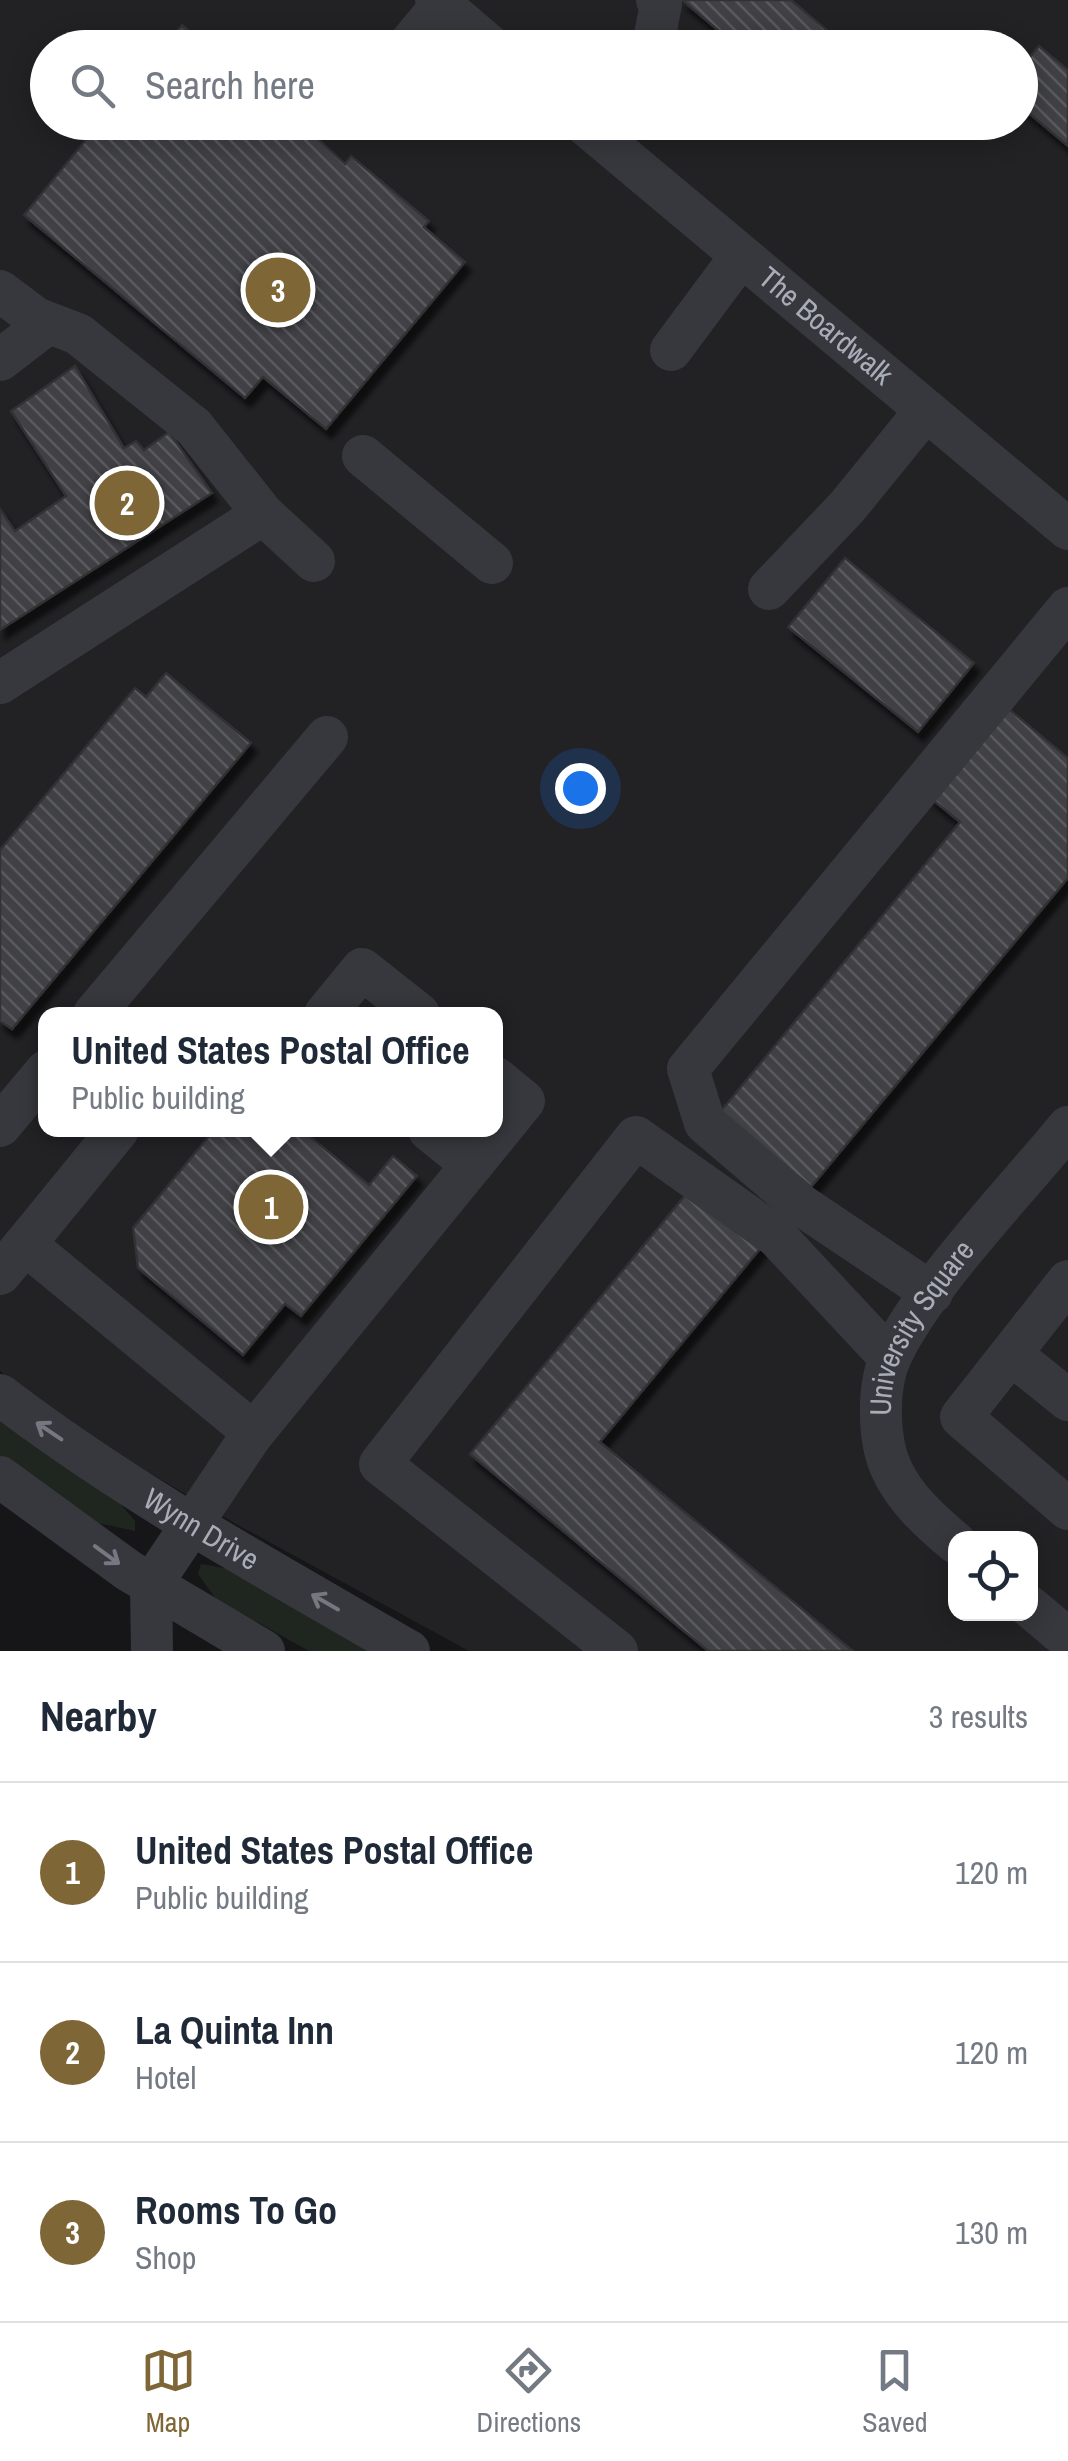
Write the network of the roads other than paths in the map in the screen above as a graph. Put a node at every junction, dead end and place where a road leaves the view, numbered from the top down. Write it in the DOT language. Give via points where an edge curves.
graph roads {
  1 [pos="441,2"];
  2 [pos="420,30"];
  3 [pos="472,30"];
  4 [pos="603,140"];
  5 [pos="741,256"];
  6 [pos="0,291"];
  7 [pos="48,323"];
  8 [pos="671,350"];
  9 [pos="0,360"];
  10 [pos="926,410"];
  11 [pos="363,456"];
  12 [pos="1062,512"];
  13 [pos="263,514"];
  14 [pos="314,561"];
  15 [pos="492,564"];
  16 [pos="769,590"];
  17 [pos="1068,608"];
  18 [pos="0,682"];
  19 [pos="327,737"];
  20 [pos="100,1007"];
  21 [pos="331,1007"];
  22 [pos="409,1007"];
  23 [pos="38,1080"];
  24 [pos="503,1084"];
  25 [pos="1,1121"];
  26 [pos="503,1127"];
  27 [pos="1068,1128"];
  28 [pos="112,1137"];
  29 [pos="438,1137"];
  30 [pos="495,1137"];
  31 [pos="472,1165"];
  32 [pos="12,1259"];
  33 [pos="1068,1281"];
  34 [pos="932,1294"];
  35 [pos="1011,1354"];
  36 [pos="890,1358"];
  37 [pos="0,1395"];
  38 [pos="1068,1400"];
  39 [pos="254,1432"];
  40 [pos="0,1477"];
  41 [pos="1068,1509"];
  42 [pos="196,1524"];
  43 [pos="948,1534"];
  44 [pos="151,1584"];
  45 [pos="152,1651"];
  46 [pos="264,1651"];
  47 [pos="409,1651"];
  48 [pos="617,1651"];
  1 -- 2 [label="street"];
  1 -- 3 [label="street"];
  4 -- 5 [label="street, The Boardwalk"];
  5 -- 8 [label="street"];
  5 -- 10 [label="street, The Boardwalk"];
  6 -- 7 [label="street"];
  7 -- 9 [label="street"];
  7 -- 13 [label="street" via="78,334 194,427"];
  10 -- 12 [label="street, The Boardwalk"];
  10 -- 16 [label="street"];
  11 -- 15 [label="street"];
  13 -- 14 [label="street"];
  13 -- 18 [label="street"];
  17 -- 34 [label="street" via="688,1069 705,1123 801,1205"];
  19 -- 20 [label="street"];
  21 -- 22 [label="street" via="362,969"];
  23 -- 25 [label="street"];
  24 -- 26 [label="street" via="524,1101"];
  27 -- 34 [label="street, University Square"];
  28 -- 32 [label="street"];
  29 -- 31 [label="street"];
  30 -- 31 [label="street"];
  31 -- 39 [label="street"];
  32 -- 39 [label="street"];
  33 -- 35 [label="street"];
  34 -- 36 [label="street, University Square"];
  35 -- 38 [label="street"];
  35 -- 41 [label="street" via="961,1416"];
  36 -- 43 [label="street, University Square" via="882,1435 890,1466 904,1491"];
  36 -- 48 [label="street" via="776,1236 636,1137 380,1464"];
  42 -- 37 [label="street, Wynn Drive, one-way"];
  39 -- 42 [label="street"];
  40 -- 44 [label="street, one-way"];
  42 -- 44 [label="street"];
  47 -- 42 [label="street, Wynn Drive, one-way"];
  44 -- 45 [label="street"];
  44 -- 46 [label="street"];
}
